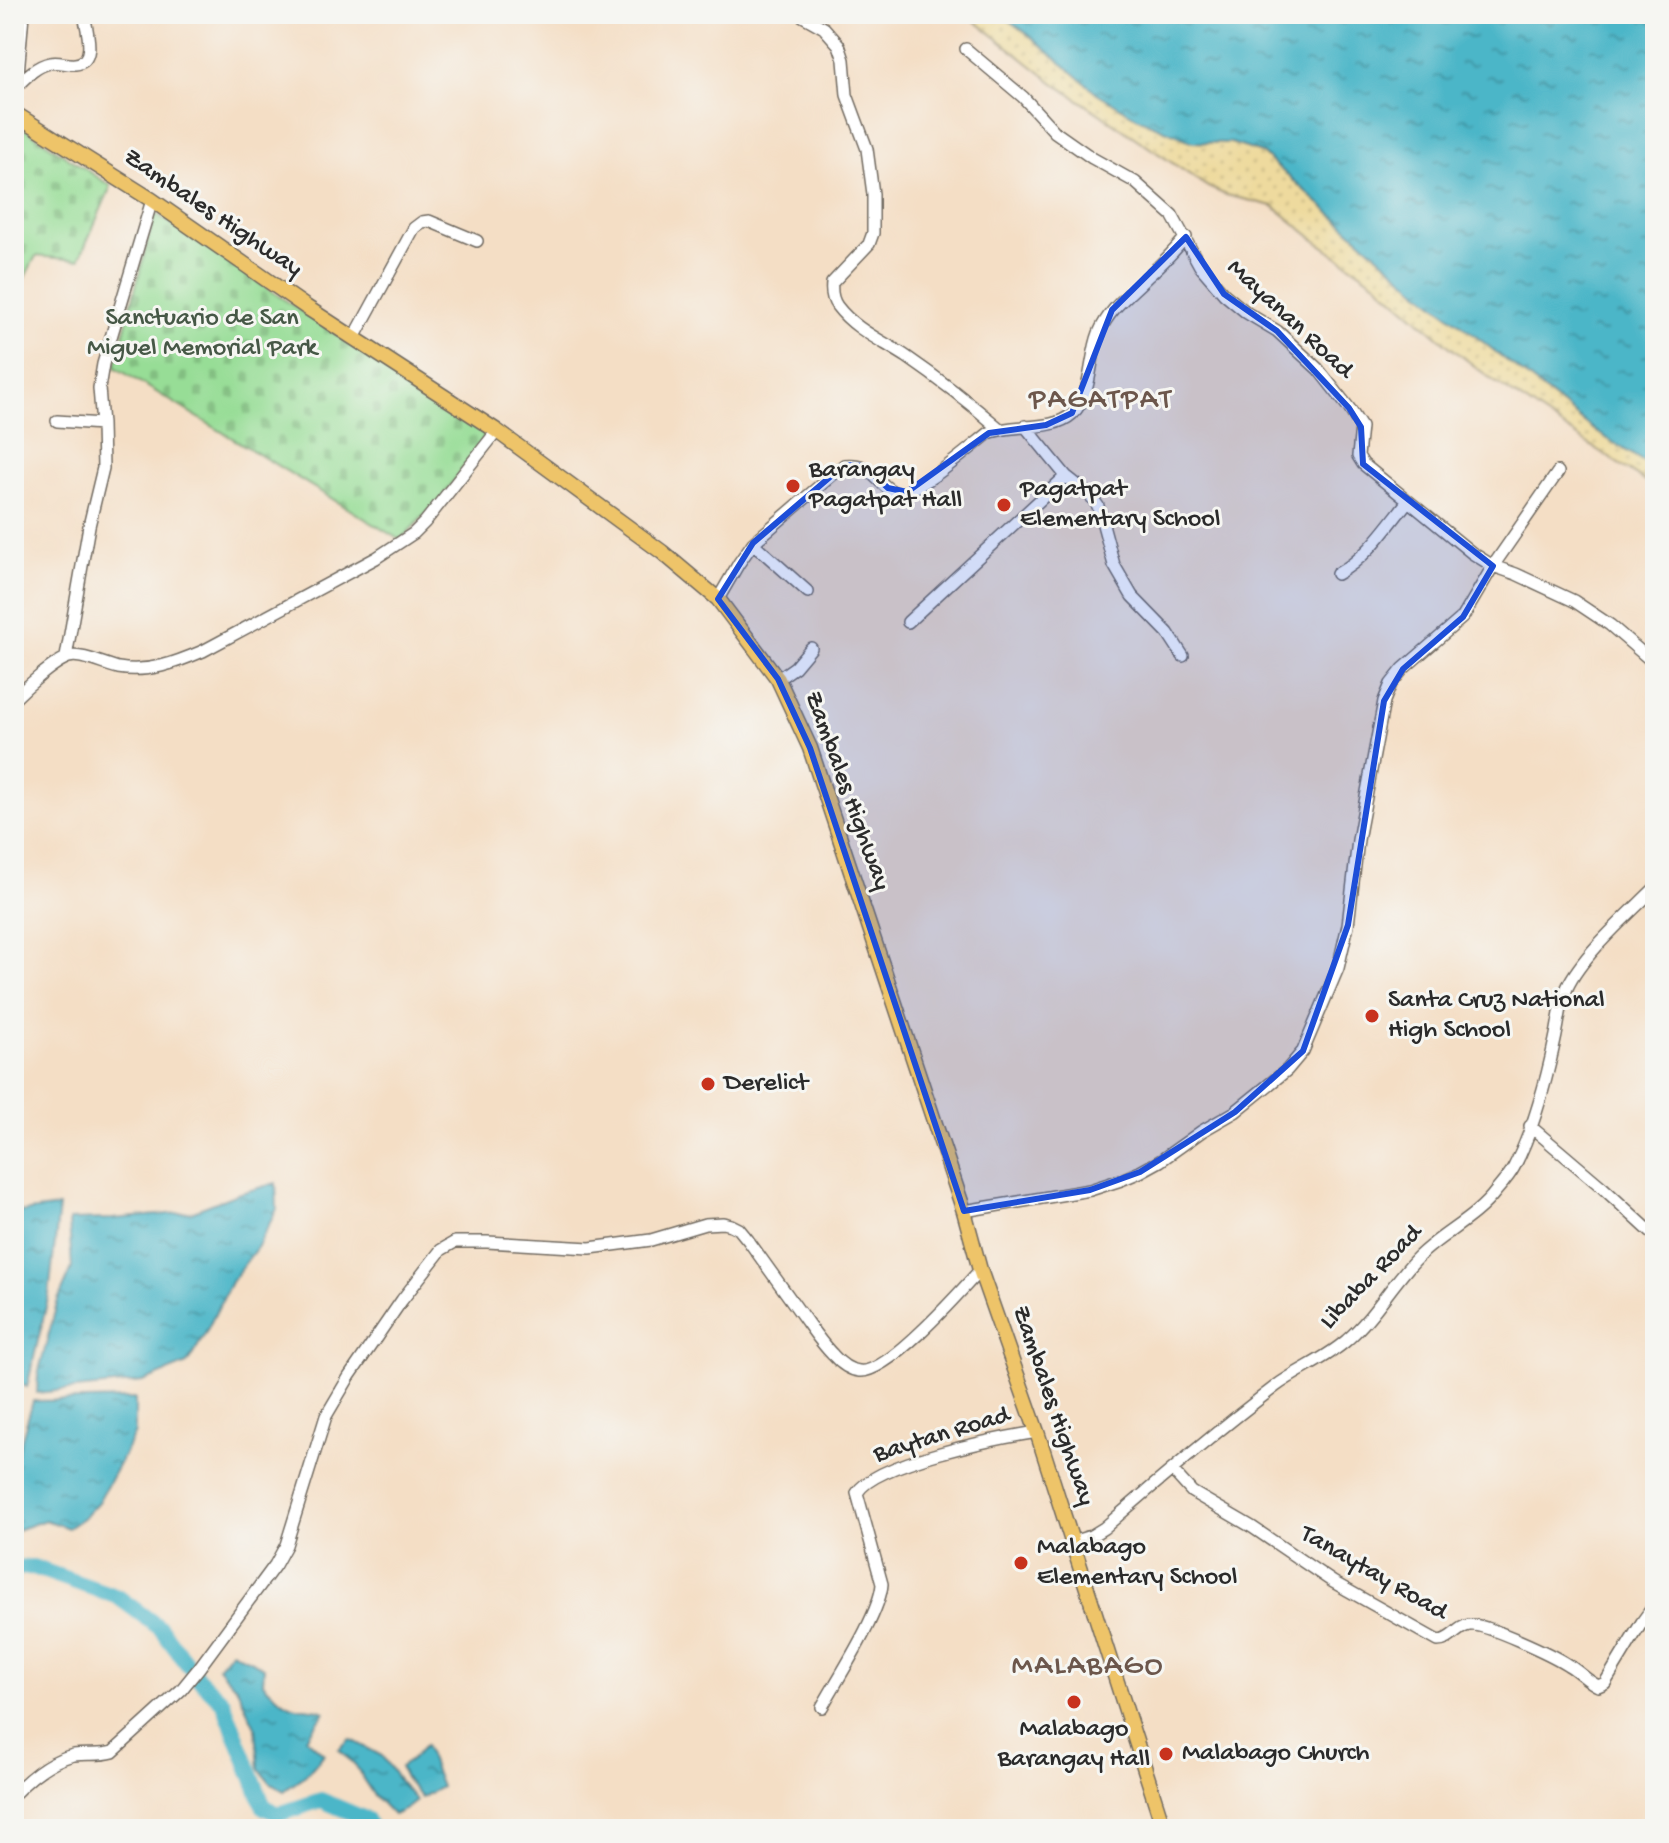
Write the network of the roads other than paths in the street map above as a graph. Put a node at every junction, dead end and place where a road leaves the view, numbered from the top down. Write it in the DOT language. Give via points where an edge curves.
graph roads {
  1 [pos="23,14"];
  2 [pos="84,14"];
  3 [pos="799,14"];
  4 [pos="966,49"];
  5 [pos="16,87"];
  6 [pos="14,113"];
  7 [pos="152,200"];
  8 [pos="1186,237"];
  9 [pos="477,241"];
  10 [pos="354,338"];
  11 [pos="57,421"];
  12 [pos="102,424"];
  13 [pos="1025,426"];
  14 [pos="1000,429"];
  15 [pos="497,431"];
  16 [pos="1558,472"];
  17 [pos="1066,476"];
  18 [pos="1408,501"];
  19 [pos="753,543"];
  20 [pos="1493,566"];
  21 [pos="1337,574"];
  22 [pos="808,592"];
  23 [pos="718,599"];
  24 [pos="908,622"];
  25 [pos="811,648"];
  26 [pos="1183,656"];
  27 [pos="66,657"];
  28 [pos="1655,664"];
  29 [pos="778,679"];
  30 [pos="14,699"];
  31 [pos="1655,888"];
  32 [pos="1530,1126"];
  33 [pos="964,1211"];
  34 [pos="1655,1236"];
  35 [pos="980,1270"];
  36 [pos="1037,1432"];
  37 [pos="1172,1470"];
  38 [pos="1072,1542"];
  39 [pos="1655,1604"];
  40 [pos="822,1707"];
  41 [pos="14,1794"];
  42 [pos="1164,1829"];
  1 -- 5 [label="street"];
  2 -- 5 [label="street" via="88,57 74,64 47,63"];
  3 -- 14 [label="street" via="824,28 839,45 847,95 867,149 873,194 873,233 832,283 835,304"];
  4 -- 8 [label="street, Mayanan Road" via="1055,132 1135,182 1172,215"];
  6 -- 7 [label="main road, Zambales Highway"];
  7 -- 10 [label="main road, Zambales Highway"];
  7 -- 12 [label="street" via="103,364"];
  8 -- 13 [label="street" via="1112,310 1099,333 1079,405 1063,420"];
  8 -- 18 [label="street, Mayanan Road" via="1200,266 1224,294 1277,331 1318,369 1357,418 1363,464"];
  9 -- 10 [label="street" via="429,221 414,228"];
  10 -- 15 [label="main road, Zambales Highway"];
  11 -- 12 [label="street"];
  12 -- 27 [label="street" via="103,468"];
  13 -- 14 [label="street"];
  13 -- 17 [label="street"];
  14 -- 19 [label="street" via="907,492 896,493 864,466 844,465"];
  15 -- 23 [label="main road, Zambales Highway"];
  15 -- 27 [label="street" via="414,533 203,651 147,670"];
  16 -- 20 [label="street"];
  17 -- 24 [label="street"];
  17 -- 26 [label="street" via="1098,506 1114,565 1132,596"];
  18 -- 20 [label="street, Mayanan Road"];
  18 -- 21 [label="street" via="1367,552"];
  19 -- 22 [label="street"];
  19 -- 23 [label="street"];
  20 -- 28 [label="street, Mayanan Road" via="1574,601"];
  20 -- 33 [label="street" via="1463,617 1403,669 1384,701 1348,925 1338,968 1303,1051 1235,1112 1140,1172 1090,1190"];
  23 -- 29 [label="main road, Zambales Highway"];
  25 -- 29 [label="street"];
  27 -- 30 [label="street"];
  29 -- 33 [label="main road, Zambales Highway" via="810,748"];
  31 -- 32 [label="street, Libaba Road" via="1568,985"];
  32 -- 34 [label="street"];
  32 -- 37 [label="street, Libaba Road" via="1513,1169 1494,1195 1421,1254 1360,1328 1279,1384"];
  33 -- 35 [label="main road, Zambales Highway"];
  35 -- 36 [label="main road, Zambales Highway"];
  35 -- 41 [label="street" via="919,1334 862,1372 842,1364 826,1348 748,1240 731,1225 705,1224 651,1240 590,1248 455,1242 441,1250 349,1377 326,1416 286,1545 199,1668 113,1752 52,1762"];
  36 -- 38 [label="main road, Zambales Highway"];
  36 -- 40 [label="street, Baytan Road" via="909,1463 861,1487 857,1493 881,1596"];
  37 -- 38 [label="street, Libaba Road" via="1104,1528"];
  37 -- 39 [label="street, Tanaytay Road" via="1192,1492 1438,1641 1473,1624 1564,1662 1598,1686 1605,1683"];
  38 -- 42 [label="main road, Zambales Highway"];
}
